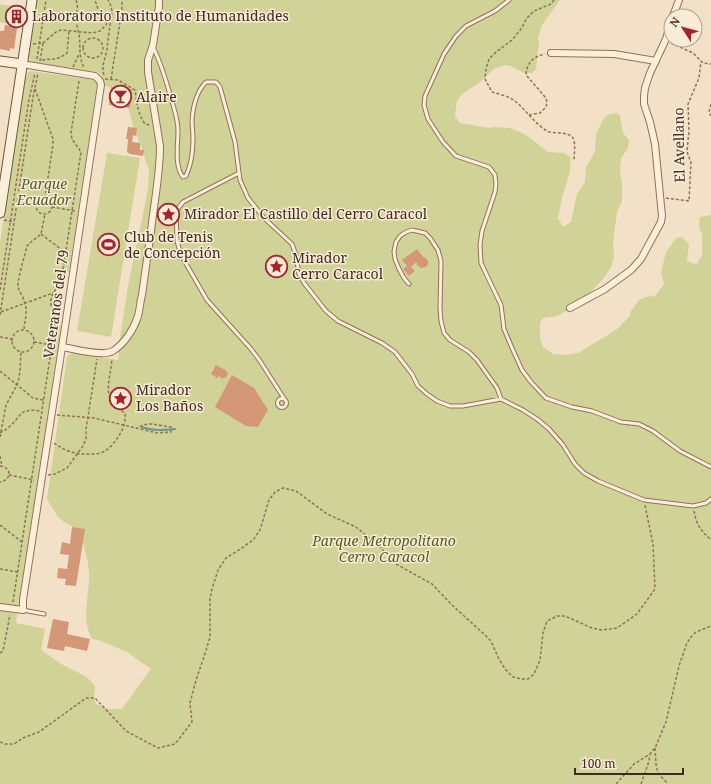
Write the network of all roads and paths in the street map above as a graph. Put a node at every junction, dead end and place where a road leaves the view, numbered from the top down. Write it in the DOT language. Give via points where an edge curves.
graph roads {
  1 [pos="32,0"];
  2 [pos="46,0"];
  3 [pos="76,0"];
  4 [pos="95,0"];
  5 [pos="108,0"];
  6 [pos="122,0"];
  7 [pos="159,0"];
  8 [pos="509,0"];
  9 [pos="554,0"];
  10 [pos="69,31"];
  11 [pos="79,32"];
  12 [pos="93,33"];
  13 [pos="93,38"];
  14 [pos="43,43"];
  15 [pos="26,44"];
  16 [pos="152,45"];
  17 [pos="663,45"];
  18 [pos="681,48"];
  19 [pos="551,53"];
  20 [pos="79,54"];
  21 [pos="0,61"];
  22 [pos="656,61"];
  23 [pos="701,62"];
  24 [pos="22,64"];
  25 [pos="711,64"];
  26 [pos="38,65"];
  27 [pos="70,72"];
  28 [pos="88,75"];
  29 [pos="111,79"];
  30 [pos="79,80"];
  31 [pos="35,89"];
  32 [pos="711,104"];
  33 [pos="529,115"];
  34 [pos="711,116"];
  35 [pos="157,127"];
  36 [pos="574,160"];
  37 [pos="239,173"];
  38 [pos="1,198"];
  39 [pos="45,198"];
  40 [pos="660,198"];
  41 [pos="17,202"];
  42 [pos="35,205"];
  43 [pos="52,208"];
  44 [pos="72,211"];
  45 [pos="82,212"];
  46 [pos="0,213"];
  47 [pos="45,214"];
  48 [pos="0,220"];
  49 [pos="14,222"];
  50 [pos="41,234"];
  51 [pos="66,254"];
  52 [pos="75,259"];
  53 [pos="409,284"];
  54 [pos="0,290"];
  55 [pos="53,293"];
  56 [pos="25,302"];
  57 [pos="570,308"];
  58 [pos="0,312"];
  59 [pos="0,315"];
  60 [pos="24,329"];
  61 [pos="0,337"];
  62 [pos="12,339"];
  63 [pos="34,342"];
  64 [pos="52,345"];
  65 [pos="62,347"];
  66 [pos="113,351"];
  67 [pos="20,352"];
  68 [pos="99,353"];
  69 [pos="0,372"];
  70 [pos="17,385"];
  71 [pos="278,389"];
  72 [pos="500,399"];
  73 [pos="43,400"];
  74 [pos="285,400"];
  75 [pos="278,401"];
  76 [pos="41,410"];
  77 [pos="51,415"];
  78 [pos="88,418"];
  79 [pos="124,425"];
  80 [pos="137,428"];
  81 [pos="0,433"];
  82 [pos="0,437"];
  83 [pos="48,438"];
  84 [pos="77,453"];
  85 [pos="0,456"];
  86 [pos="1,466"];
  87 [pos="711,467"];
  88 [pos="9,475"];
  89 [pos="42,475"];
  90 [pos="31,479"];
  91 [pos="0,482"];
  92 [pos="41,482"];
  93 [pos="711,499"];
  94 [pos="644,500"];
  95 [pos="693,506"];
  96 [pos="0,525"];
  97 [pos="711,540"];
  98 [pos="22,542"];
  99 [pos="0,569"];
  100 [pos="18,572"];
  101 [pos="0,607"];
  102 [pos="11,608"];
  103 [pos="23,610"];
  104 [pos="44,614"];
  105 [pos="711,626"];
  106 [pos="0,653"];
  107 [pos="0,742"];
  108 [pos="655,748"];
  109 [pos="650,754"];
  110 [pos="616,784"];
  111 [pos="642,784"];
  112 [pos="668,784"];
  1 -- 15 [label="main road"];
  2 -- 26 [label="path"];
  3 -- 11 [label="path"];
  4 -- 12 [label="path" via="98,9 104,15 106,25"];
  5 -- 29 [label="path" via="112,12 103,72 105,79"];
  6 -- 29 [label="path"];
  7 -- 16 [label="street"];
  8 -- 87 [label="lane" via="495,11 466,26 456,36 444,54 424,105 428,119 456,156 489,167 495,175 495,192 482,231 481,263 501,305 504,329 512,348 522,370 546,398 621,422 639,424 680,451"];
  9 -- 33 [label="path" via="551,4 534,10 522,29 490,59 486,69 485,79 492,92 514,100"];
  10 -- 11 [label="path"];
  10 -- 14 [label="path" via="56,32"];
  10 -- 26 [label="path" via="67,53"];
  11 -- 12 [label="path"];
  11 -- 20 [label="path"];
  12 -- 13 [label="path"];
  13 -- 13 [label="path" via="87,40 83,48 85,54 91,58 100,56 104,47 99,39"];
  14 -- 15 [label="path"];
  14 -- 26 [label="path"];
  15 -- 24 [label="main road"];
  16 -- 35 [label="street" via="148,72"];
  16 -- 37 [label="lane" via="176,114 178,165 183,177 188,171 193,138 193,113 197,98 206,82 216,82 220,87"];
  17 -- 22 [label="street"];
  18 -- 23 [label="path" via="693,53"];
  19 -- 22 [label="street" via="614,54"];
  19 -- 33 [label="path" via="536,57 527,67 526,75 546,98 547,103 540,113"];
  20 -- 27 [label="path"];
  20 -- 28 [label="path"];
  21 -- 24 [label="main road"];
  22 -- 40 [label="street" via="645,88 644,104 655,144"];
  23 -- 25 [label="path"];
  23 -- 40 [label="path, El Avellano" via="700,78 688,104 687,151 691,162 689,201"];
  24 -- 26 [label="street"];
  24 -- 38 [label="main road"];
  26 -- 27 [label="street"];
  26 -- 31 [label="path"];
  26 -- 54 [label="path" via="29,99"];
  27 -- 28 [label="street"];
  28 -- 45 [label="street, Veteranos del 79" via="97,77 101,85"];
  29 -- 35 [label="path" via="118,80 135,90 140,117 145,124"];
  30 -- 44 [label="path" via="70,133 81,152"];
  31 -- 39 [label="path" via="53,139"];
  31 -- 41 [label="path"];
  32 -- 34 [label="path"];
  33 -- 36 [label="path" via="548,132 572,137"];
  35 -- 66 [label="street" via="160,146 158,184 138,315 128,336"];
  37 -- 71 [label="lane" via="184,202 176,211 177,241 207,300 251,349"];
  37 -- 72 [label="lane" via="248,198 264,218 292,244 304,283 326,311 338,321 396,352 418,386 437,401 450,406 463,406"];
  38 -- 46 [label="main road"];
  39 -- 42 [label="path"];
  39 -- 43 [label="path"];
  40 -- 57 [label="street" via="661,222 641,259 632,270"];
  41 -- 42 [label="path"];
  41 -- 49 [label="path"];
  42 -- 47 [label="path" via="37,212"];
  43 -- 44 [label="path"];
  43 -- 47 [label="path"];
  44 -- 45 [label="path"];
  44 -- 51 [label="path"];
  45 -- 52 [label="street, Veteranos del 79"];
  47 -- 50 [label="path"];
  48 -- 49 [label="path"];
  49 -- 58 [label="path"];
  50 -- 51 [label="path"];
  50 -- 56 [label="path" via="27,246 18,287"];
  51 -- 52 [label="path"];
  51 -- 55 [label="path" via="61,283"];
  52 -- 65 [label="street, Veteranos del 79"];
  53 -- 72 [label="lane" via="399,269 394,251 400,236 412,230 425,233 438,250 441,261 440,308 444,332 450,340 477,360 497,388"];
  55 -- 56 [label="path"];
  55 -- 64 [label="path" via="50,306 56,318"];
  56 -- 58 [label="path"];
  56 -- 60 [label="path"];
  58 -- 59 [label="path"];
  60 -- 62 [label="path" via="15,332"];
  60 -- 63 [label="path" via="33,335"];
  61 -- 62 [label="path"];
  62 -- 67 [label="path" via="14,348"];
  63 -- 64 [label="path"];
  63 -- 67 [label="path" via="31,349"];
  64 -- 73 [label="path"];
  65 -- 68 [label="street"];
  65 -- 77 [label="street, Veteranos del 79"];
  66 -- 68 [label="street"];
  66 -- 79 [label="path" via="109,394 114,406 125,413"];
  67 -- 70 [label="path"];
  68 -- 78 [label="path"];
  69 -- 70 [label="path"];
  70 -- 73 [label="path" via="33,398"];
  70 -- 81 [label="path" via="6,405"];
  71 -- 74 [label="lane"];
  71 -- 75 [label="lane"];
  72 -- 94 [label="lane" via="523,410 549,429 584,473"];
  73 -- 76 [label="path"];
  74 -- 75 [label="lane"];
  74 -- 75 [label="lane" via="286,406 282,408"];
  76 -- 81 [label="path" via="20,414"];
  76 -- 90 [label="path"];
  77 -- 78 [label="path"];
  77 -- 83 [label="street, Veteranos del 79"];
  78 -- 79 [label="path"];
  78 -- 84 [label="path" via="86,439"];
  79 -- 80 [label="path"];
  79 -- 84 [label="path" via="114,443 104,452"];
  80 -- 80 [label="path" via="153,424 171,427 171,432 158,433"];
  81 -- 82 [label="path"];
  83 -- 84 [label="path" via="60,447"];
  83 -- 89 [label="street, Veteranos del 79"];
  84 -- 89 [label="path" via="67,468 55,474"];
  85 -- 86 [label="path"];
  86 -- 88 [label="path" via="8,470"];
  88 -- 90 [label="path"];
  88 -- 91 [label="path" via="6,480"];
  89 -- 92 [label="street, Veteranos del 79"];
  90 -- 92 [label="path"];
  90 -- 98 [label="path"];
  92 -- 103 [label="street, Veteranos del 79"];
  93 -- 95 [label="lane"];
  94 -- 95 [label="lane"];
  94 -- 107 [label="path" via="653,544 655,589 637,614 617,628 592,628 565,616 557,616 547,621 540,660 534,674 522,680 505,670 485,635 432,584 396,564 356,528 327,514 296,491 284,488 275,492 268,500 260,530 252,540 226,558 218,570 210,599 210,637 190,703 192,722 175,744 158,748 126,731 95,698 86,698 39,732 14,744"];
  95 -- 97 [label="path" via="696,523"];
  96 -- 98 [label="path"];
  98 -- 100 [label="path"];
  99 -- 100 [label="path"];
  100 -- 102 [label="path"];
  101 -- 102 [label="street"];
  102 -- 103 [label="street"];
  102 -- 106 [label="path" via="3,651"];
  103 -- 104 [label="lane"];
  105 -- 108 [label="path" via="696,632 687,643 666,722"];
  108 -- 109 [label="path"];
  108 -- 112 [label="path" via="658,773"];
  109 -- 110 [label="path" via="634,764"];
  109 -- 111 [label="path"];
}
